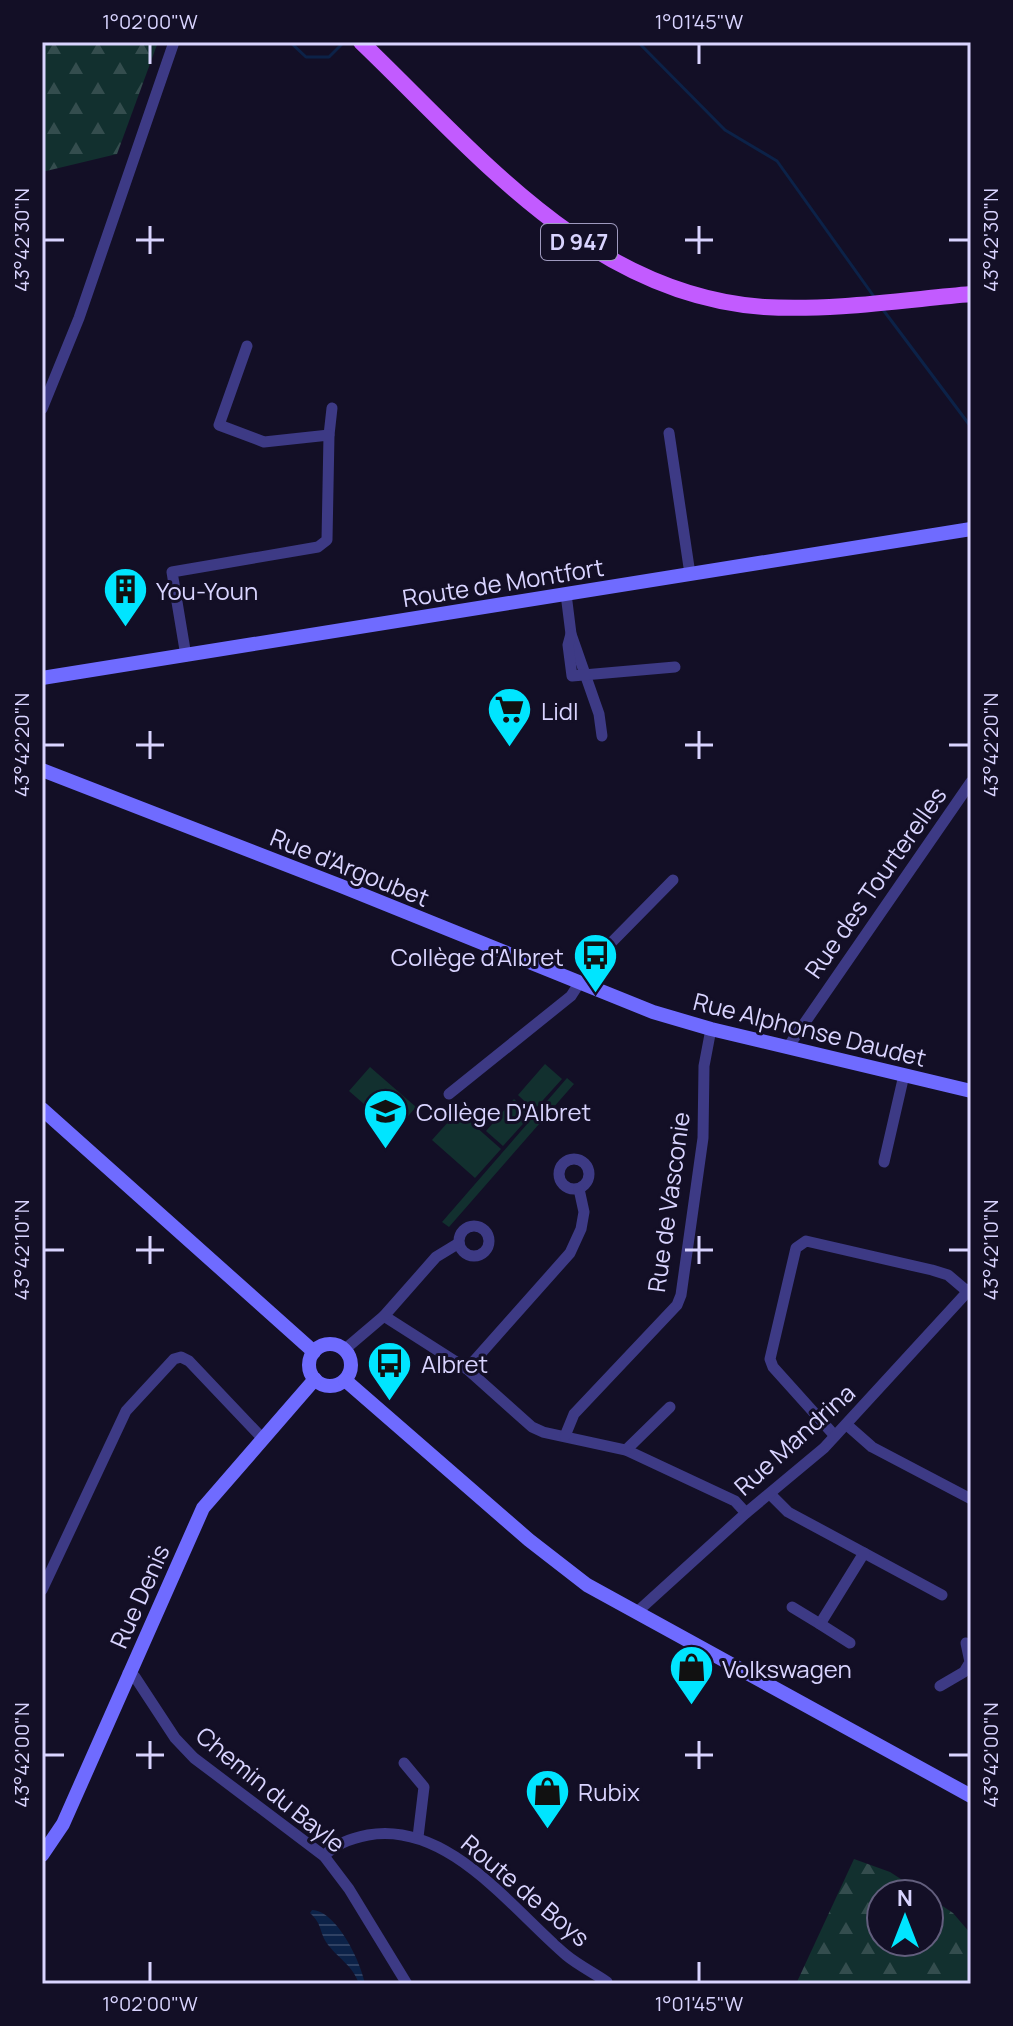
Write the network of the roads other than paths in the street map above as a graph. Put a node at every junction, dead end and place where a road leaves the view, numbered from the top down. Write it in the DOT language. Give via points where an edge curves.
graph roads {
  1 [pos="174,42"];
  2 [pos="362,43"];
  3 [pos="971,294"];
  4 [pos="247,346"];
  5 [pos="332,408"];
  6 [pos="42,409"];
  7 [pos="669,433"];
  8 [pos="329,435"];
  9 [pos="971,529"];
  10 [pos="690,574"];
  11 [pos="566,594"];
  12 [pos="186,656"];
  13 [pos="675,667"];
  14 [pos="585,676"];
  15 [pos="42,678"];
  16 [pos="602,736"];
  17 [pos="42,770"];
  18 [pos="971,782"];
  19 [pos="673,880"];
  20 [pos="585,985"];
  21 [pos="640,1007"];
  22 [pos="711,1029"];
  23 [pos="788,1047"];
  24 [pos="904,1075"];
  25 [pos="971,1091"];
  26 [pos="449,1094"];
  27 [pos="42,1109"];
  28 [pos="884,1162"];
  29 [pos="579,1189"];
  30 [pos="459,1243"];
  31 [pos="970,1290"];
  32 [pos="384,1316"];
  33 [pos="344,1350"];
  34 [pos="314,1352"];
  35 [pos="467,1369"];
  36 [pos="315,1379"];
  37 [pos="345,1380"];
  38 [pos="670,1407"];
  39 [pos="847,1425"];
  40 [pos="565,1436"];
  41 [pos="835,1436"];
  42 [pos="263,1439"];
  43 [pos="626,1450"];
  44 [pos="770,1494"];
  45 [pos="971,1499"];
  46 [pos="746,1513"];
  47 [pos="864,1553"];
  48 [pos="42,1590"];
  49 [pos="942,1595"];
  50 [pos="792,1607"];
  51 [pos="637,1612"];
  52 [pos="820,1624"];
  53 [pos="850,1643"];
  54 [pos="966,1643"];
  55 [pos="128,1673"];
  56 [pos="968,1675"];
  57 [pos="940,1686"];
  58 [pos="404,1763"];
  59 [pos="971,1796"];
  60 [pos="418,1837"];
  61 [pos="42,1855"];
  62 [pos="324,1856"];
  63 [pos="607,1982"];
  64 [pos="407,1984"];
  1 -- 6 [label="street" via="79,318"];
  2 -- 3 [label="main road, D 947" via="545,216 617,264 683,290 781,307"];
  4 -- 8 [label="street" via="219,425 264,442"];
  5 -- 8 [label="street"];
  7 -- 10 [label="street"];
  8 -- 12 [label="street" via="327,540 318,547 172,572"];
  9 -- 10 [label="main road, Route de Montfort"];
  10 -- 11 [label="main road, Route de Montfort"];
  11 -- 12 [label="main road, Route de Montfort"];
  11 -- 14 [label="street" via="571,634"];
  12 -- 15 [label="main road, Route de Montfort"];
  13 -- 14 [label="street"];
  14 -- 16 [label="street"];
  17 -- 20 [label="main road, Rue d'Argoubet"];
  18 -- 23 [label="street, Rue des Tourterelles"];
  19 -- 20 [label="street" via="609,945"];
  20 -- 21 [label="main road, Rue d'Argoubet"];
  20 -- 26 [label="street"];
  21 -- 22 [label="main road, Rue Alphonse Daudet"];
  22 -- 23 [label="main road, Rue Alphonse Daudet"];
  22 -- 40 [label="street, Rue de Vasconie" via="704,1066 703,1138 681,1295 574,1414"];
  23 -- 24 [label="main road, Rue Alphonse Daudet"];
  24 -- 25 [label="main road, Rue Alphonse Daudet"];
  24 -- 28 [label="street"];
  27 -- 34 [label="main road"];
  29 -- 35 [label="street" via="584,1212 570,1253"];
  30 -- 32 [label="street" via="436,1257"];
  31 -- 39 [label="street, Rue Mandrina"];
  31 -- 41 [label="street" via="932,1270 806,1241 796,1248 770,1359"];
  32 -- 33 [label="street"];
  32 -- 35 [label="street"];
  33 -- 34 [label="main road" via="329,1345"];
  33 -- 37 [label="main road" via="351,1365"];
  34 -- 36 [label="main road" via="310,1366"];
  35 -- 40 [label="street" via="532,1427"];
  36 -- 37 [label="main road" via="330,1386"];
  36 -- 42 [label="main road, Rue Denis"];
  37 -- 51 [label="main road" via="563,1568"];
  38 -- 43 [label="street"];
  39 -- 41 [label="street, Rue Mandrina"];
  39 -- 45 [label="street" via="872,1447"];
  40 -- 43 [label="street"];
  41 -- 44 [label="street, Rue Mandrina"];
  42 -- 48 [label="street" via="189,1361 174,1359 126,1411"];
  42 -- 55 [label="main road, Rue Denis" via="203,1508"];
  43 -- 46 [label="street" via="735,1501"];
  44 -- 46 [label="street, Rue Mandrina"];
  44 -- 47 [label="street" via="788,1512"];
  46 -- 51 [label="street, Rue Mandrina"];
  47 -- 49 [label="street"];
  47 -- 52 [label="street"];
  50 -- 52 [label="street"];
  51 -- 59 [label="main road"];
  52 -- 53 [label="street"];
  54 -- 56 [label="street"];
  55 -- 61 [label="main road, Rue Denis" via="63,1824"];
  55 -- 62 [label="street, Chemin du Bayle" via="194,1758"];
  56 -- 57 [label="street"];
  58 -- 60 [label="street" via="424,1787"];
  60 -- 62 [label="street, Route de Boys" via="381,1833 351,1838"];
  60 -- 63 [label="street, Route de Boys" via="465,1862 569,1957"];
  62 -- 64 [label="street, Chemin du Bayle"];
}
